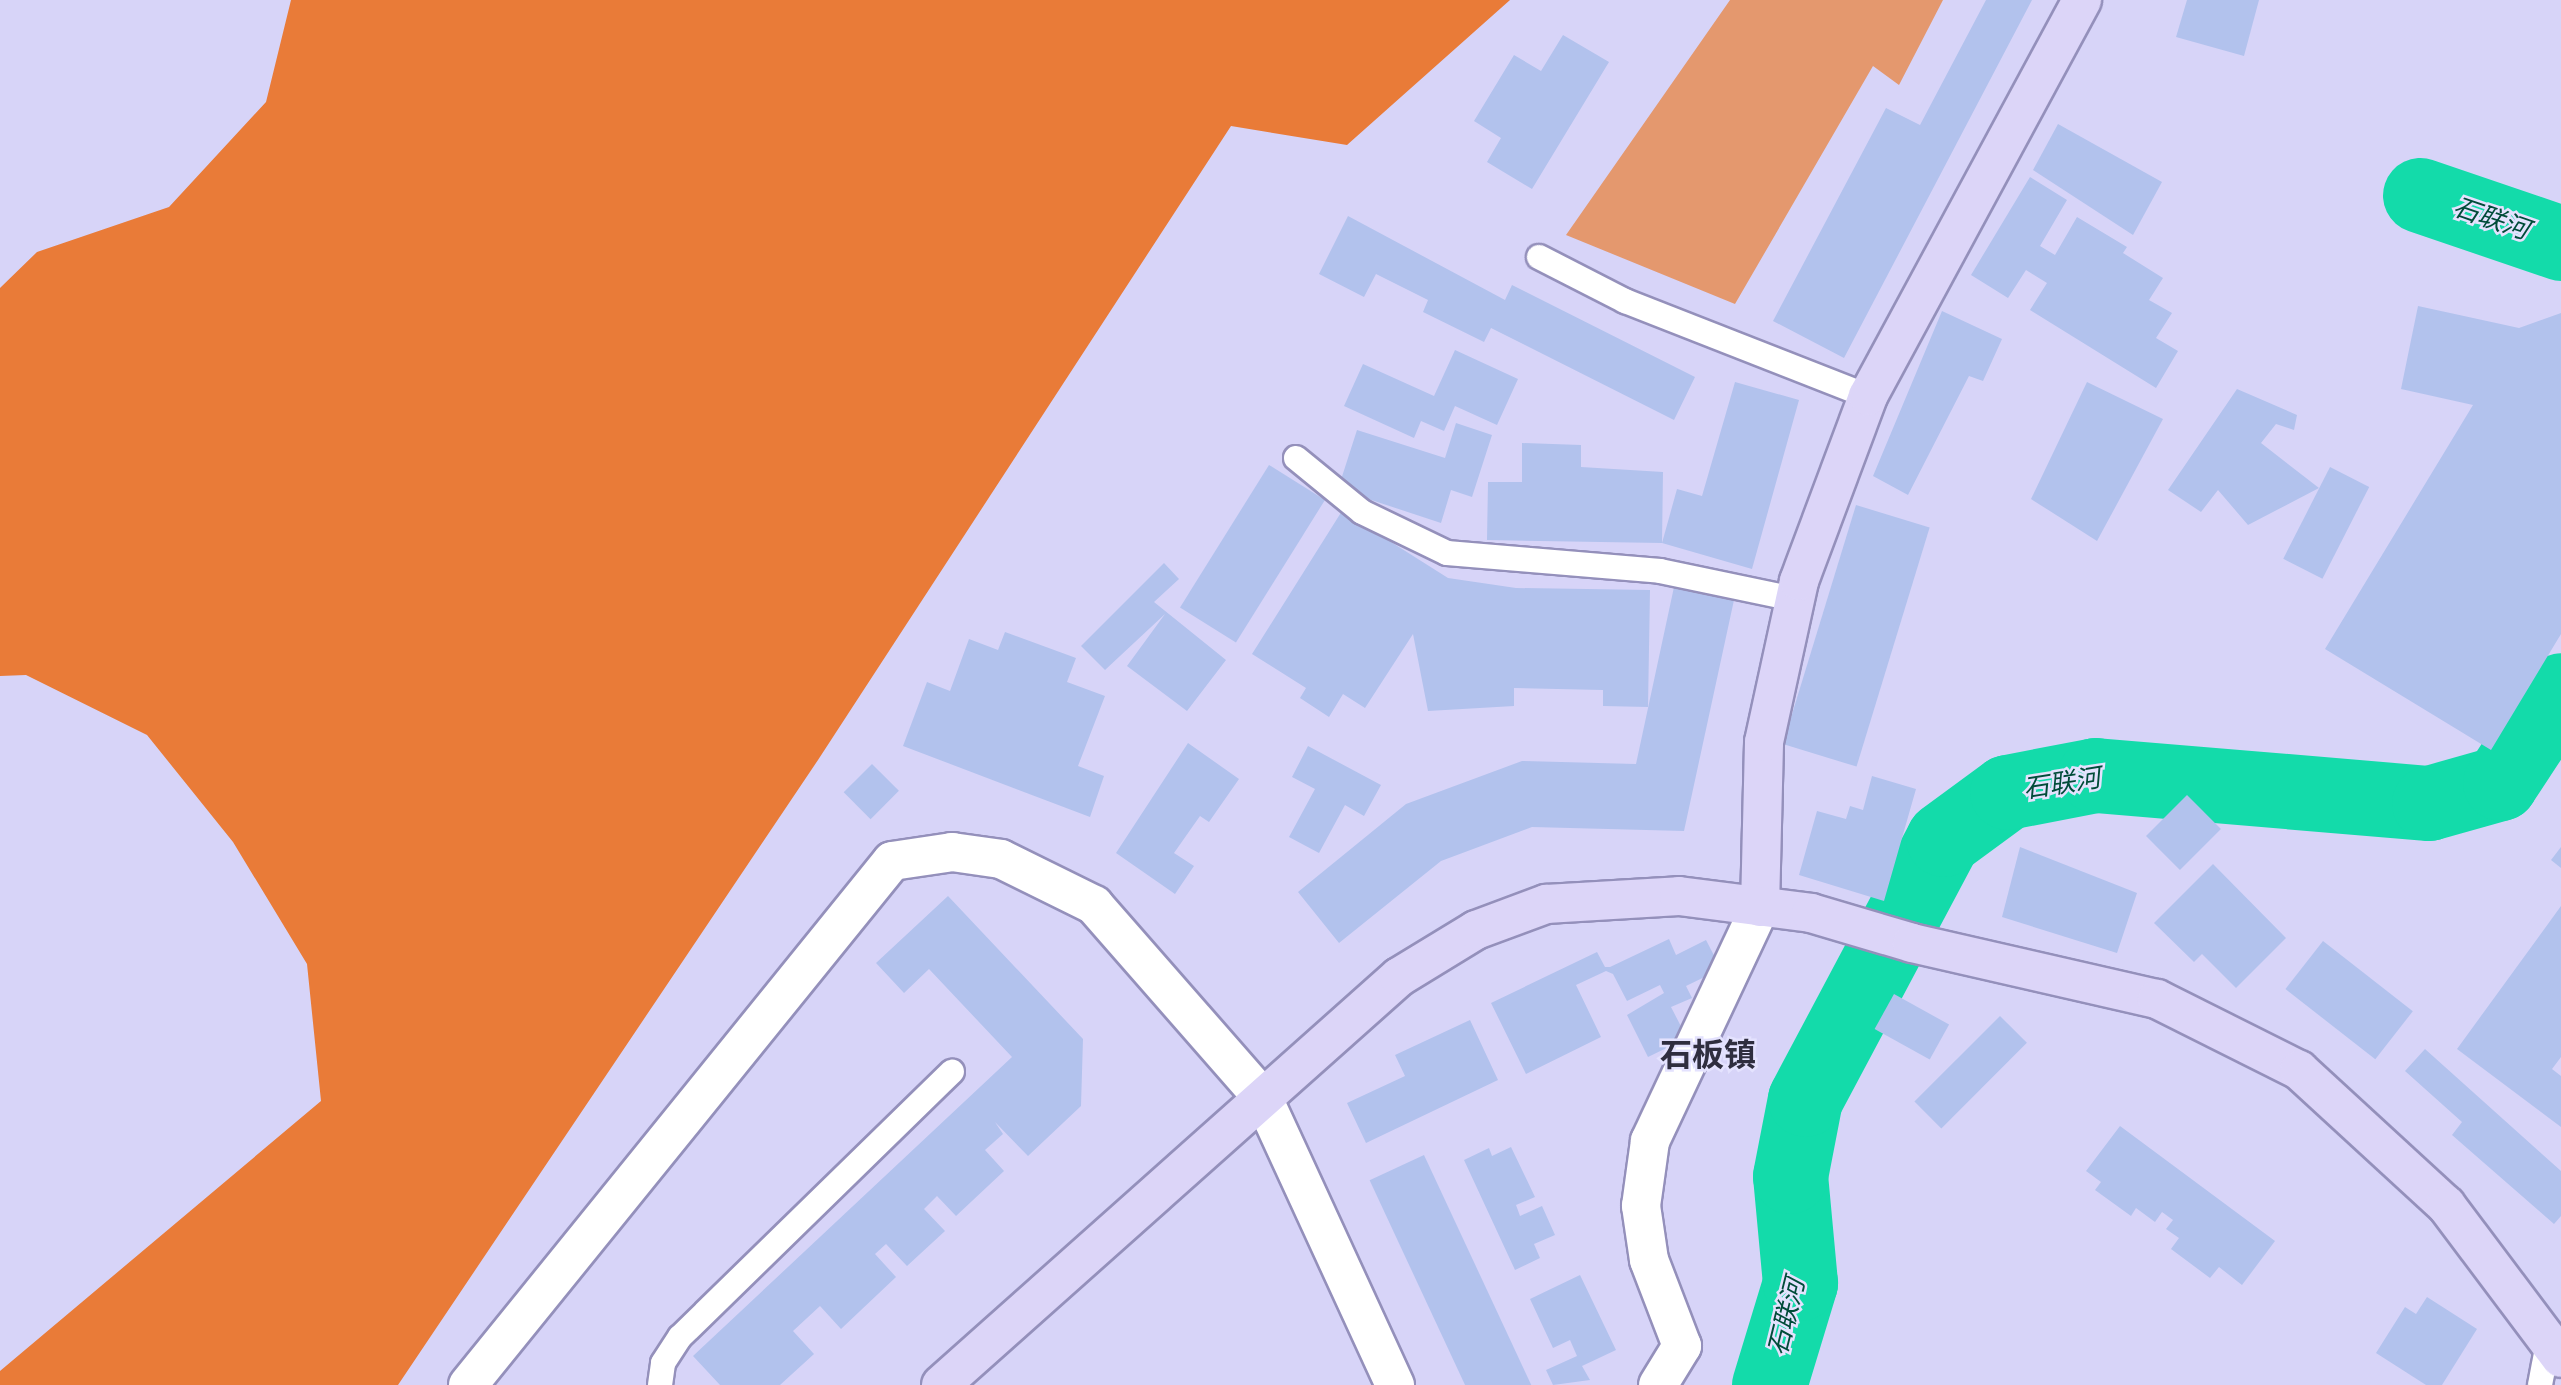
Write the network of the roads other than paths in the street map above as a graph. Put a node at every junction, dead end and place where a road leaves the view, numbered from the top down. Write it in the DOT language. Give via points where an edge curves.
graph roads {
  1 [pos="2082,0"];
  2 [pos="1539,257"];
  3 [pos="1868,396"];
  4 [pos="1296,457"];
  5 [pos="1794,599"];
  6 [pos="1760,907"];
  7 [pos="952,1072"];
  8 [pos="1263,1098"];
  9 [pos="2555,1348"];
  10 [pos="468,1385"];
  11 [pos="660,1385"];
  12 [pos="941,1385"];
  13 [pos="1395,1385"];
  14 [pos="1658,1385"];
  15 [pos="2540,1385"];
  1 -- 3 [label="street"];
  2 -- 3 [label="lane" via="1625,301"];
  3 -- 5 [label="street"];
  4 -- 5 [label="lane" via="1362,512 1447,553 1660,571"];
  5 -- 6 [label="street" via="1764,742"];
  6 -- 8 [label="street" via="1679,896 1546,904 1476,930 1399,977"];
  6 -- 9 [label="street" via="1811,913 1912,943 2157,999 2299,1070 2446,1205"];
  6 -- 14 [label="street" via="1650,1141 1641,1206 1649,1260 1682,1346"];
  7 -- 11 [label="lane" via="680,1337 663,1363"];
  8 -- 10 [label="street" via="1094,905 1001,859 952,852 892,861"];
  8 -- 12 [label="street"];
  8 -- 13 [label="street"];
  9 -- 15 [label="lane"];
}
